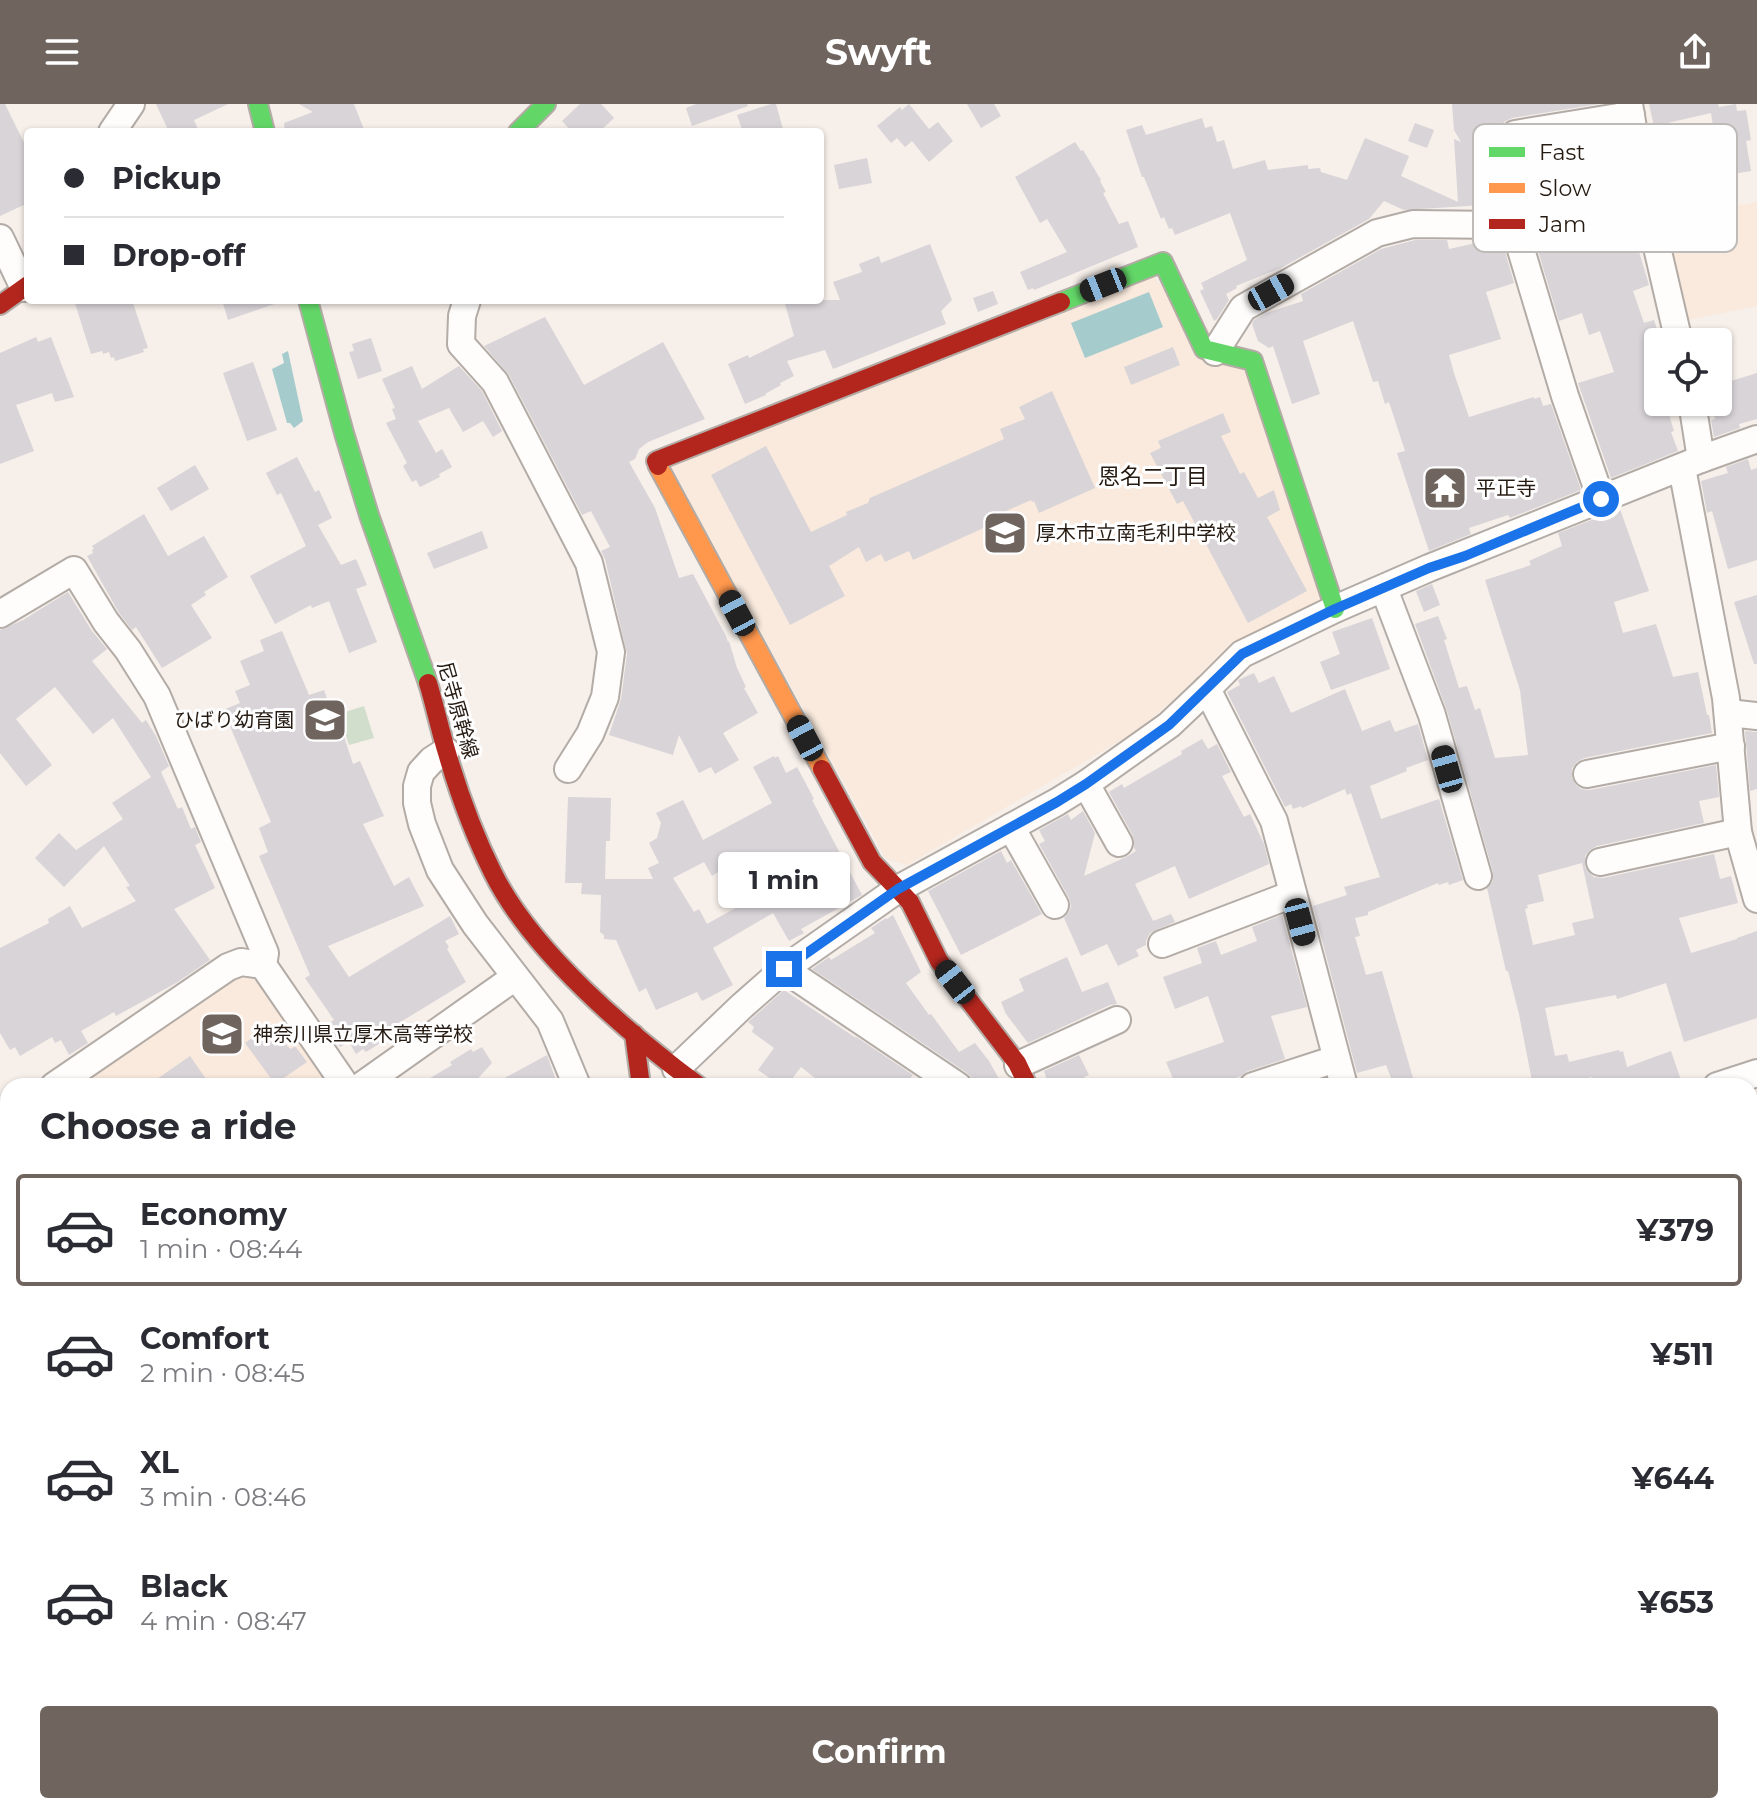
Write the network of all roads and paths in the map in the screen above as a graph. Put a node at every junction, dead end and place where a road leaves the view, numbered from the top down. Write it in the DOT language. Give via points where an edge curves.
graph roads {
  1 [pos="131,104"];
  2 [pos="258,104"];
  3 [pos="546,104"];
  4 [pos="1630,109"];
  5 [pos="1561,124"];
  6 [pos="115,128"];
  7 [pos="264,128"];
  8 [pos="522,128"];
  9 [pos="1473,225"];
  10 [pos="0,238"];
  11 [pos="1522,252"];
  12 [pos="1658,252"];
  13 [pos="24,282"];
  14 [pos="24,287"];
  15 [pos="309,304"];
  16 [pos="466,304"];
  17 [pos="0,305"];
  18 [pos="1676,328"];
  19 [pos="1215,352"];
  20 [pos="1692,416"];
  21 [pos="1757,439"];
  22 [pos="1691,464"];
  23 [pos="1601,499"];
  24 [pos="1384,589"];
  25 [pos="1335,609"];
  26 [pos="0,614"];
  27 [pos="1207,689"];
  28 [pos="1728,713"];
  29 [pos="1757,716"];
  30 [pos="1731,746"];
  31 [pos="446,751"];
  32 [pos="568,769"];
  33 [pos="1587,774"];
  34 [pos="1086,784"];
  35 [pos="1011,827"];
  36 [pos="1738,832"];
  37 [pos="1119,843"];
  38 [pos="1600,862"];
  39 [pos="1478,876"];
  40 [pos="898,889"];
  41 [pos="1293,894"];
  42 [pos="1757,899"];
  43 [pos="1055,905"];
  44 [pos="1162,944"];
  45 [pos="263,965"];
  46 [pos="784,969"];
  47 [pos="515,977"];
  48 [pos="1117,1020"];
  49 [pos="634,1034"];
  50 [pos="1336,1059"];
  51 [pos="676,1069"];
  52 [pos="1023,1075"];
  53 [pos="66,1078"];
  54 [pos="341,1078"];
  55 [pos="372,1078"];
  56 [pos="574,1078"];
  57 [pos="640,1078"];
  58 [pos="688,1078"];
  59 [pos="946,1078"];
  60 [pos="1278,1078"];
  61 [pos="1342,1078"];
  1 -- 6 [label="street"];
  2 -- 7 [label="street"];
  3 -- 8 [label="street"];
  4 -- 5 [label="street"];
  9 -- 19 [label="street" via="1413,224 1377,233 1243,308"];
  10 -- 13 [label="street"];
  11 -- 23 [label="street"];
  12 -- 18 [label="street"];
  14 -- 17 [label="street"];
  15 -- 31 [label="street, 尼寺原幹線" via="365,502 429,685"];
  16 -- 32 [label="street" via="461,344 495,382 589,563 611,652 605,697"];
  19 -- 25 [label="street" via="1253,361"];
  19 -- 40 [label="street" via="1204,349 1163,262 656,461 872,862"];
  20 -- 22 [label="street"];
  21 -- 22 [label="street"];
  22 -- 23 [label="street"];
  22 -- 28 [label="street"];
  23 -- 24 [label="street"];
  24 -- 25 [label="street"];
  24 -- 39 [label="street" via="1432,715"];
  25 -- 27 [label="street" via="1242,654"];
  26 -- 45 [label="street" via="74,570 157,696 265,953"];
  27 -- 34 [label="street" via="1169,725"];
  27 -- 41 [label="street" via="1274,821"];
  28 -- 29 [label="street"];
  28 -- 30 [label="street"];
  30 -- 33 [label="street"];
  30 -- 36 [label="street"];
  31 -- 47 [label="street" via="421,772 417,803 422,824 440,870"];
  31 -- 49 [label="street, 尼寺原幹線" via="493,874 518,916 572,977"];
  34 -- 35 [label="street"];
  34 -- 37 [label="street"];
  35 -- 40 [label="street"];
  35 -- 43 [label="street"];
  36 -- 38 [label="street"];
  36 -- 42 [label="street"];
  40 -- 46 [label="street"];
  40 -- 52 [label="street" via="939,961"];
  41 -- 44 [label="street" via="1189,924"];
  41 -- 50 [label="street"];
  45 -- 53 [label="street" via="241,962 228,967"];
  45 -- 54 [label="street"];
  46 -- 51 [label="street"];
  46 -- 59 [label="street"];
  47 -- 55 [label="street"];
  47 -- 56 [label="street" via="550,1021"];
  48 -- 52 [label="street"];
  49 -- 51 [label="street, 尼寺原幹線"];
  49 -- 57 [label="street"];
  50 -- 60 [label="street"];
  50 -- 61 [label="street"];
  51 -- 58 [label="street, 尼寺原幹線"];
}
